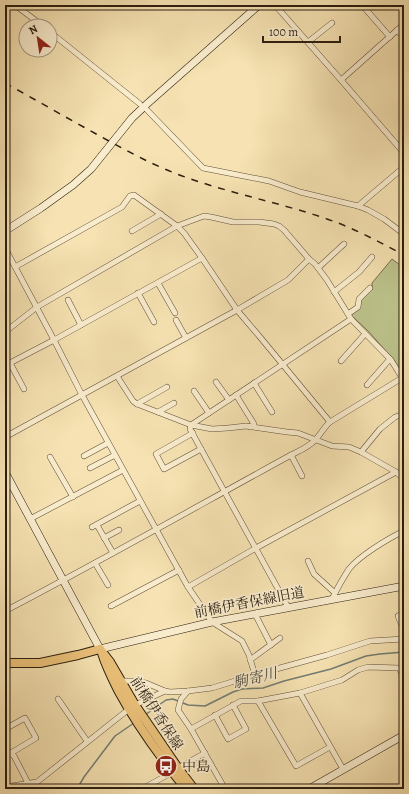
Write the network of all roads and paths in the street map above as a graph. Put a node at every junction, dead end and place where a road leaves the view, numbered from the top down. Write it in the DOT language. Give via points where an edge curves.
graph roads {
  1 [pos="15,5"];
  2 [pos="259,5"];
  3 [pos="275,5"];
  4 [pos="362,5"];
  5 [pos="32,18"];
  6 [pos="332,23"];
  7 [pos="404,24"];
  8 [pos="397,30"];
  9 [pos="390,37"];
  10 [pos="58,38"];
  11 [pos="404,38"];
  12 [pos="308,42"];
  13 [pos="342,80"];
  14 [pos="140,104"];
  15 [pos="147,110"];
  16 [pos="404,153"];
  17 [pos="404,167"];
  18 [pos="358,206"];
  19 [pos="161,214"];
  20 [pos="177,226"];
  21 [pos="5,231"];
  22 [pos="132,231"];
  23 [pos="404,234"];
  24 [pos="344,244"];
  25 [pos="5,248"];
  26 [pos="372,257"];
  27 [pos="202,258"];
  28 [pos="309,259"];
  29 [pos="15,267"];
  30 [pos="318,268"];
  31 [pos="158,282"];
  32 [pos="370,288"];
  33 [pos="334,292"];
  34 [pos="138,293"];
  35 [pos="68,300"];
  36 [pos="36,308"];
  37 [pos="237,310"];
  38 [pos="174,313"];
  39 [pos="349,316"];
  40 [pos="176,320"];
  41 [pos="154,322"];
  42 [pos="81,325"];
  43 [pos="5,332"];
  44 [pos="365,334"];
  45 [pos="186,338"];
  46 [pos="54,340"];
  47 [pos="390,359"];
  48 [pos="341,361"];
  49 [pos="7,363"];
  50 [pos="283,364"];
  51 [pos="117,376"];
  52 [pos="403,380"];
  53 [pos="216,382"];
  54 [pos="254,383"];
  55 [pos="367,385"];
  56 [pos="167,387"];
  57 [pos="24,389"];
  58 [pos="194,391"];
  59 [pos="82,395"];
  60 [pos="236,395"];
  61 [pos="229,400"];
  62 [pos="174,403"];
  63 [pos="137,404"];
  64 [pos="158,412"];
  65 [pos="272,412"];
  66 [pos="209,413"];
  67 [pos="404,414"];
  68 [pos="330,422"];
  69 [pos="191,425"];
  70 [pos="249,427"];
  71 [pos="192,434"];
  72 [pos="5,437"];
  73 [pos="315,440"];
  74 [pos="108,442"];
  75 [pos="201,449"];
  76 [pos="361,452"];
  77 [pos="115,455"];
  78 [pos="291,455"];
  79 [pos="84,456"];
  80 [pos="50,457"];
  81 [pos="90,468"];
  82 [pos="123,470"];
  83 [pos="5,472"];
  84 [pos="396,472"];
  85 [pos="302,476"];
  86 [pos="404,479"];
  87 [pos="224,491"];
  88 [pos="73,497"];
  89 [pos="140,501"];
  90 [pos="30,519"];
  91 [pos="156,529"];
  92 [pos="119,530"];
  93 [pos="404,531"];
  94 [pos="104,538"];
  95 [pos="256,548"];
  96 [pos="113,553"];
  97 [pos="308,561"];
  98 [pos="95,563"];
  99 [pos="179,570"];
  100 [pos="64,580"];
  101 [pos="108,585"];
  102 [pos="404,586"];
  103 [pos="188,587"];
  104 [pos="333,596"];
  105 [pos="111,606"];
  106 [pos="288,607"];
  107 [pos="5,611"];
  108 [pos="254,614"];
  109 [pos="404,614"];
  110 [pos="212,622"];
  111 [pos="404,631"];
  112 [pos="280,638"];
  113 [pos="404,639"];
  114 [pos="271,645"];
  115 [pos="100,649"];
  116 [pos="250,660"];
  117 [pos="5,663"];
  118 [pos="256,675"];
  119 [pos="404,678"];
  120 [pos="121,681"];
  121 [pos="165,691"];
  122 [pos="188,691"];
  123 [pos="300,693"];
  124 [pos="58,699"];
  125 [pos="258,701"];
  126 [pos="233,705"];
  127 [pos="132,707"];
  128 [pos="215,716"];
  129 [pos="140,719"];
  130 [pos="5,729"];
  131 [pos="191,729"];
  132 [pos="404,735"];
  133 [pos="86,742"];
  134 [pos="330,746"];
  135 [pos="5,749"];
  136 [pos="11,753"];
  137 [pos="205,753"];
  138 [pos="178,768"];
  139 [pos="343,769"];
  140 [pos="169,774"];
  141 [pos="28,783"];
  142 [pos="5,787"];
  143 [pos="142,789"];
  144 [pos="186,789"];
  145 [pos="194,789"];
  146 [pos="225,789"];
  147 [pos="309,789"];
  1 -- 5 [label="street"];
  2 -- 21 [label="street" via="132,118 91,169 41,208"];
  3 -- 12 [label="street"];
  4 -- 9 [label="street"];
  6 -- 12 [label="street"];
  7 -- 8 [label="street"];
  8 -- 9 [label="street"];
  8 -- 11 [label="street"];
  9 -- 13 [label="street"];
  10 -- 14 [label="street"];
  12 -- 13 [label="street"];
  13 -- 16 [label="street"];
  15 -- 18 [label="street" via="202,168 269,181 300,192"];
  17 -- 18 [label="street"];
  18 -- 23 [label="street" via="384,219"];
  19 -- 20 [label="street"];
  19 -- 22 [label="street"];
  19 -- 29 [label="street" via="134,195 130,196 122,207"];
  20 -- 27 [label="street"];
  20 -- 28 [label="street" via="204,216 233,222 274,224 284,230"];
  20 -- 36 [label="street"];
  24 -- 30 [label="street"];
  25 -- 29 [label="street"];
  26 -- 33 [label="street" via="359,272"];
  27 -- 31 [label="street"];
  27 -- 37 [label="street"];
  28 -- 30 [label="street"];
  28 -- 37 [label="street" via="288,280"];
  29 -- 36 [label="street"];
  30 -- 33 [label="street"];
  31 -- 34 [label="street"];
  31 -- 38 [label="street"];
  32 -- 39 [label="street"];
  33 -- 39 [label="street"];
  34 -- 41 [label="street"];
  34 -- 42 [label="street"];
  35 -- 42 [label="street"];
  36 -- 43 [label="street"];
  36 -- 46 [label="street"];
  37 -- 45 [label="street"];
  37 -- 50 [label="street"];
  39 -- 44 [label="street"];
  39 -- 50 [label="street"];
  40 -- 45 [label="street"];
  42 -- 46 [label="street"];
  44 -- 47 [label="street"];
  44 -- 48 [label="street"];
  45 -- 51 [label="street"];
  46 -- 49 [label="street"];
  46 -- 59 [label="street"];
  47 -- 52 [label="street"];
  47 -- 55 [label="street"];
  49 -- 57 [label="street"];
  50 -- 54 [label="street"];
  50 -- 68 [label="street"];
  51 -- 59 [label="street"];
  51 -- 63 [label="street"];
  52 -- 68 [label="street"];
  53 -- 61 [label="street"];
  54 -- 60 [label="street"];
  54 -- 65 [label="street"];
  56 -- 63 [label="street"];
  58 -- 66 [label="street"];
  59 -- 72 [label="street"];
  59 -- 74 [label="street"];
  60 -- 61 [label="street"];
  60 -- 70 [label="street" via="254,424"];
  61 -- 66 [label="street"];
  62 -- 64 [label="street"];
  63 -- 64 [label="street"];
  64 -- 69 [label="street"];
  66 -- 69 [label="street"];
  67 -- 76 [label="street" via="395,417 380,429"];
  68 -- 73 [label="street"];
  69 -- 70 [label="street" via="212,429"];
  69 -- 71 [label="street"];
  70 -- 73 [label="street" via="298,433"];
  71 -- 75 [label="street"];
  71 -- 75 [label="street" via="156,454 164,469"];
  73 -- 76 [label="street"];
  73 -- 78 [label="street"];
  74 -- 77 [label="street"];
  74 -- 79 [label="street"];
  75 -- 87 [label="street"];
  76 -- 84 [label="street"];
  77 -- 81 [label="street"];
  77 -- 82 [label="street"];
  78 -- 85 [label="street"];
  78 -- 87 [label="street"];
  80 -- 88 [label="street"];
  82 -- 88 [label="street"];
  82 -- 89 [label="street"];
  83 -- 90 [label="street"];
  84 -- 86 [label="street"];
  84 -- 95 [label="street"];
  87 -- 91 [label="street"];
  87 -- 95 [label="street"];
  88 -- 90 [label="street"];
  89 -- 91 [label="street"];
  89 -- 94 [label="street" via="94,526"];
  90 -- 100 [label="street"];
  91 -- 96 [label="street"];
  91 -- 99 [label="street"];
  92 -- 94 [label="street"];
  93 -- 104 [label="street" via="356,561"];
  94 -- 96 [label="street"];
  95 -- 103 [label="street"];
  95 -- 106 [label="street"];
  96 -- 98 [label="street"];
  97 -- 104 [label="street" via="314,574"];
  98 -- 100 [label="street"];
  98 -- 101 [label="street"];
  99 -- 103 [label="street"];
  99 -- 105 [label="street"];
  100 -- 107 [label="street"];
  100 -- 115 [label="street"];
  102 -- 104 [label="street, 前橋伊香保線旧道"];
  103 -- 110 [label="street"];
  104 -- 106 [label="street, 前橋伊香保線旧道"];
  106 -- 108 [label="street, 前橋伊香保線旧道"];
  108 -- 110 [label="street, 前橋伊香保線旧道"];
  108 -- 114 [label="street"];
  109 -- 111 [label="street" via="398,616"];
  110 -- 115 [label="street, 前橋伊香保線旧道"];
  110 -- 116 [label="street" via="242,641"];
  112 -- 114 [label="street"];
  113 -- 118 [label="street" via="370,641"];
  114 -- 116 [label="street"];
  115 -- 117 [label="main road" via="40,663"];
  115 -- 120 [label="main road, 前橋伊香保線"];
  115 -- 127 [label="main road, 前橋伊香保線" via="105,665"];
  116 -- 118 [label="street"];
  118 -- 122 [label="street" via="212,688"];
  119 -- 123 [label="street" via="399,668 368,667 342,680"];
  120 -- 121 [label="street" via="146,682"];
  120 -- 127 [label="main road, 前橋伊香保線"];
  121 -- 122 [label="street"];
  121 -- 127 [label="street"];
  122 -- 131 [label="street" via="181,699 178,710"];
  123 -- 125 [label="street"];
  123 -- 134 [label="street"];
  124 -- 133 [label="street"];
  125 -- 126 [label="street" via="241,701"];
  125 -- 134 [label="street" via="296,766"];
  126 -- 128 [label="street"];
  126 -- 128 [label="street" via="246,728 228,739"];
  127 -- 129 [label="main road, 前橋伊香保線"];
  127 -- 133 [label="street"];
  128 -- 131 [label="street"];
  129 -- 138 [label="main road, 前橋伊香保線"];
  129 -- 144 [label="main road, 前橋伊香保線"];
  130 -- 136 [label="street" via="25,718 36,738"];
  131 -- 137 [label="street"];
  132 -- 139 [label="street"];
  133 -- 141 [label="street" via="37,782"];
  134 -- 139 [label="street"];
  135 -- 136 [label="street"];
  136 -- 141 [label="street"];
  137 -- 138 [label="street"];
  137 -- 146 [label="street"];
  138 -- 145 [label="main road, 前橋伊香保線"];
  139 -- 147 [label="street"];
  140 -- 143 [label="street"];
  141 -- 142 [label="street"];
}
